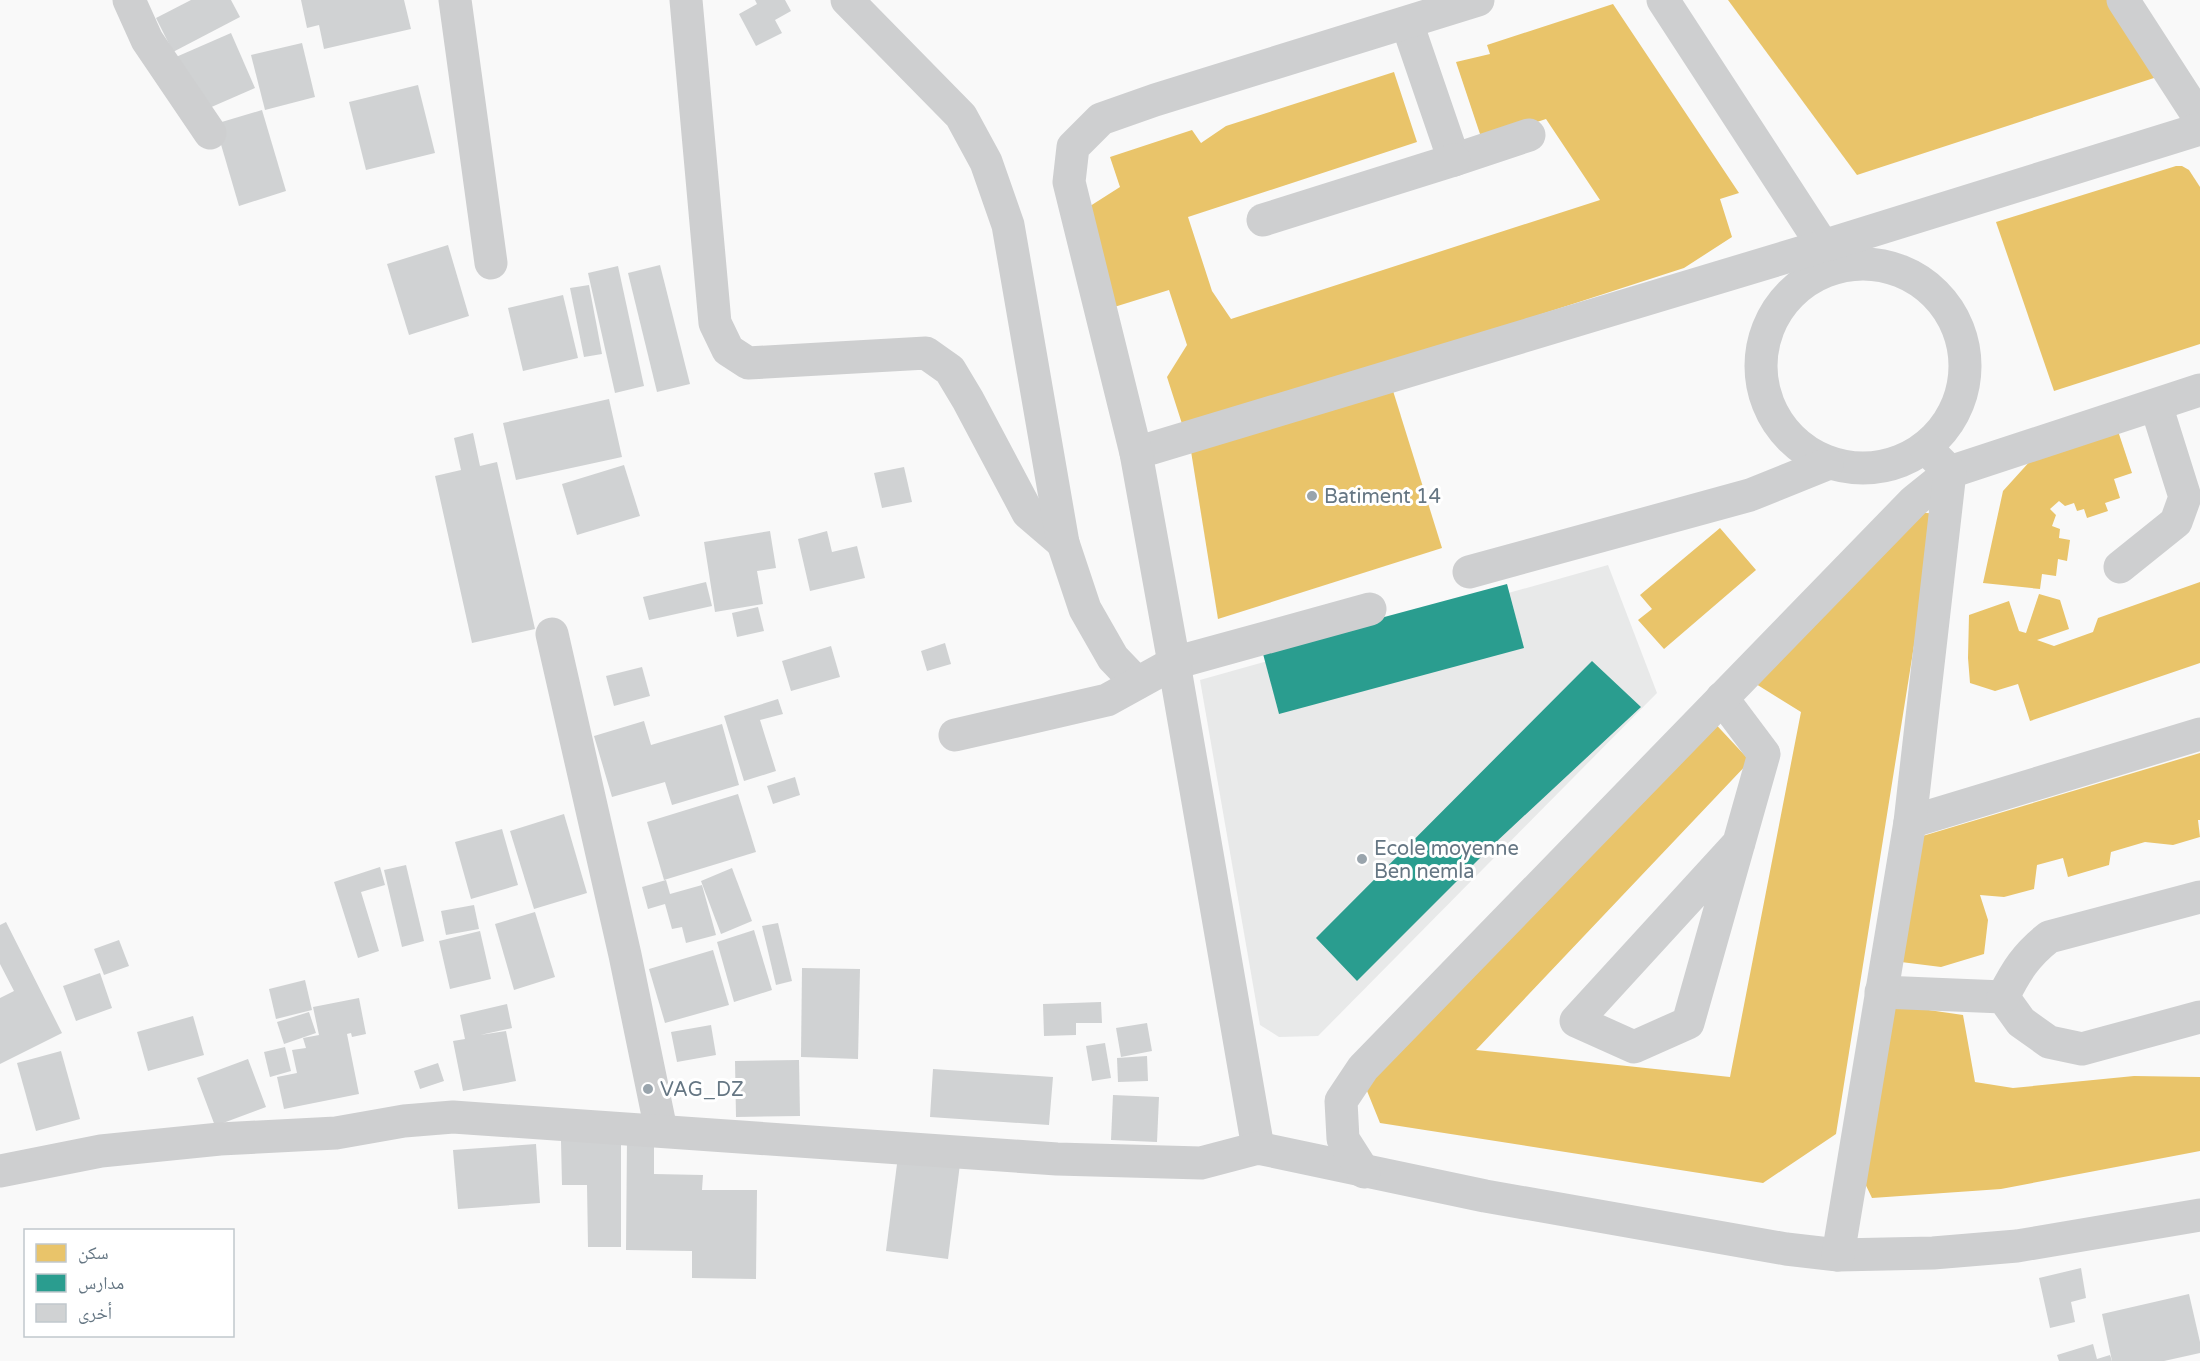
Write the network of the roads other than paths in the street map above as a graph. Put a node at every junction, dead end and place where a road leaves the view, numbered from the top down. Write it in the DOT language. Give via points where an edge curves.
graph roads {
  1 [pos="129,0"];
  2 [pos="455,0"];
  3 [pos="686,0"];
  4 [pos="847,0"];
  5 [pos="1478,0"];
  6 [pos="1663,0"];
  7 [pos="2123,0"];
  8 [pos="1407,23"];
  9 [pos="2200,120"];
  10 [pos="2200,129"];
  11 [pos="210,132"];
  12 [pos="1529,135"];
  13 [pos="1454,160"];
  14 [pos="1263,220"];
  15 [pos="1828,258"];
  16 [pos="491,263"];
  17 [pos="2200,390"];
  18 [pos="2156,405"];
  19 [pos="1926,448"];
  20 [pos="1136,453"];
  21 [pos="1827,464"];
  22 [pos="1950,472"];
  23 [pos="1063,543"];
  24 [pos="2120,567"];
  25 [pos="1469,572"];
  26 [pos="1370,609"];
  27 [pos="552,634"];
  28 [pos="1174,663"];
  29 [pos="1137,683"];
  30 [pos="1722,698"];
  31 [pos="2200,734"];
  32 [pos="955,735"];
  33 [pos="1910,822"];
  34 [pos="1739,843"];
  35 [pos="2200,897"];
  36 [pos="1881,992"];
  37 [pos="2003,997"];
  38 [pos="2200,1017"];
  39 [pos="662,1130"];
  40 [pos="1258,1148"];
  41 [pos="0,1171"];
  42 [pos="1364,1172"];
  43 [pos="2200,1215"];
  44 [pos="1838,1256"];
  1 -- 11 [label="street" via="147,39"];
  2 -- 16 [label="street"];
  3 -- 23 [label="street" via="715,323 728,350 748,363 926,353 950,370 1028,513"];
  4 -- 23 [label="street" via="961,116 986,162 1008,225"];
  5 -- 8 [label="street"];
  6 -- 15 [label="street"];
  7 -- 9 [label="street"];
  8 -- 13 [label="street"];
  8 -- 20 [label="street" via="1101,119 1073,147 1069,182"];
  10 -- 15 [label="street"];
  12 -- 13 [label="street"];
  13 -- 14 [label="street"];
  15 -- 19 [label="street" via="1890,267 1920,280 1944,302 1960,330 1967,362 1962,395 1949,424"];
  15 -- 20 [label="street"];
  15 -- 21 [label="street" via="1826,270 1795,289 1772,316 1761,350 1761,386 1774,418 1797,446"];
  17 -- 18 [label="street"];
  18 -- 22 [label="street"];
  18 -- 24 [label="street" via="2185,497 2176,522"];
  19 -- 21 [label="street" via="1898,463 1862,470"];
  19 -- 22 [label="street"];
  20 -- 28 [label="street"];
  21 -- 25 [label="street" via="1750,495"];
  22 -- 30 [label="street" via="1906,509"];
  22 -- 33 [label="street"];
  23 -- 29 [label="street" via="1085,609 1113,658"];
  26 -- 28 [label="street"];
  27 -- 39 [label="street"];
  28 -- 29 [label="street"];
  28 -- 40 [label="street"];
  29 -- 32 [label="street" via="1107,700"];
  30 -- 34 [label="street" via="1764,754"];
  30 -- 42 [label="street" via="1363,1068 1341,1101 1343,1139"];
  31 -- 33 [label="street"];
  33 -- 36 [label="street"];
  34 -- 34 [label="street" via="1688,1023 1634,1047 1576,1021"];
  35 -- 37 [label="street" via="2049,937 2016,971"];
  36 -- 37 [label="street"];
  36 -- 44 [label="street"];
  37 -- 38 [label="street" via="2021,1022 2049,1041 2082,1048"];
  39 -- 40 [label="street" via="1057,1159 1201,1163"];
  39 -- 41 [label="street" via="453,1117 336,1132 101,1151"];
  40 -- 42 [label="street"];
  42 -- 44 [label="street"];
  43 -- 44 [label="street" via="2017,1246"];
}
